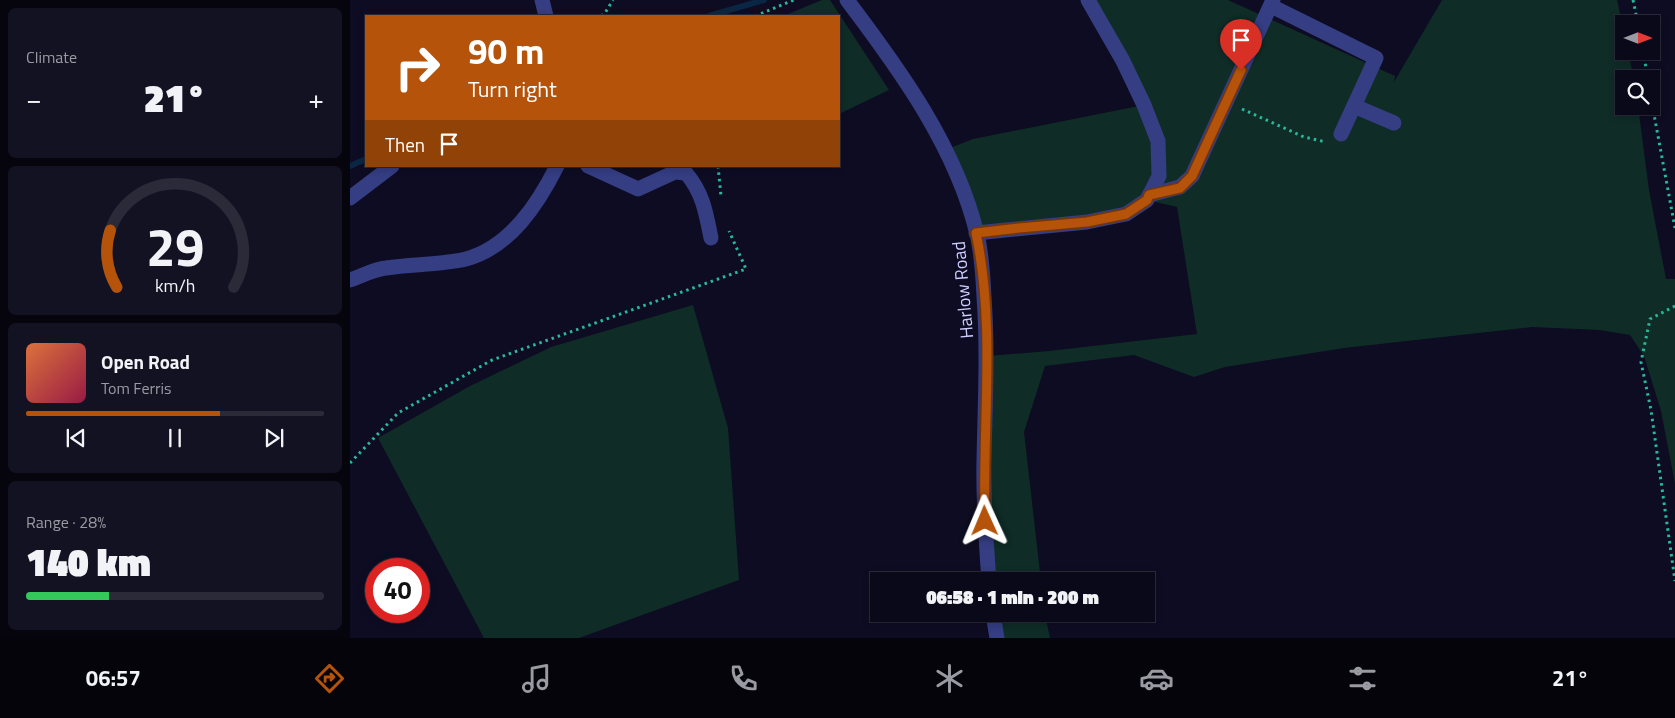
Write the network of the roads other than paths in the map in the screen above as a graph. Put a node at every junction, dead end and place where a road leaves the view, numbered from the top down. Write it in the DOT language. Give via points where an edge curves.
graph roads {
  1 [pos="542,0"];
  2 [pos="847,0"];
  3 [pos="1088,0"];
  4 [pos="1272,3"];
  5 [pos="546,15"];
  6 [pos="1354,106"];
  7 [pos="1394,122"];
  8 [pos="1341,134"];
  9 [pos="391,167"];
  10 [pos="556,167"];
  11 [pos="590,167"];
  12 [pos="1149,195"];
  13 [pos="350,198"];
  14 [pos="976,233"];
  15 [pos="711,238"];
  16 [pos="350,280"];
  17 [pos="988,572"];
  18 [pos="994,622"];
  19 [pos="997,638"];
  1 -- 5 [label="street"];
  2 -- 14 [label="street, Harlow Road" via="891,60 942,144 968,205"];
  3 -- 12 [label="street" via="1127,70 1158,141 1159,176"];
  4 -- 6 [label="street" via="1376,58"];
  4 -- 12 [label="street" via="1192,176 1180,188"];
  6 -- 7 [label="street"];
  6 -- 8 [label="street"];
  9 -- 13 [label="street"];
  10 -- 16 [label="street" via="526,217 495,246 467,258 385,268"];
  11 -- 15 [label="street" via="638,189 675,172 686,174 696,185 705,206"];
  12 -- 14 [label="street" via="1147,200 1126,214 1087,222"];
  14 -- 17 [label="street, Harlow Road" via="982,262 986,332 984,462"];
  18 -- 19 [label="street"];
}
